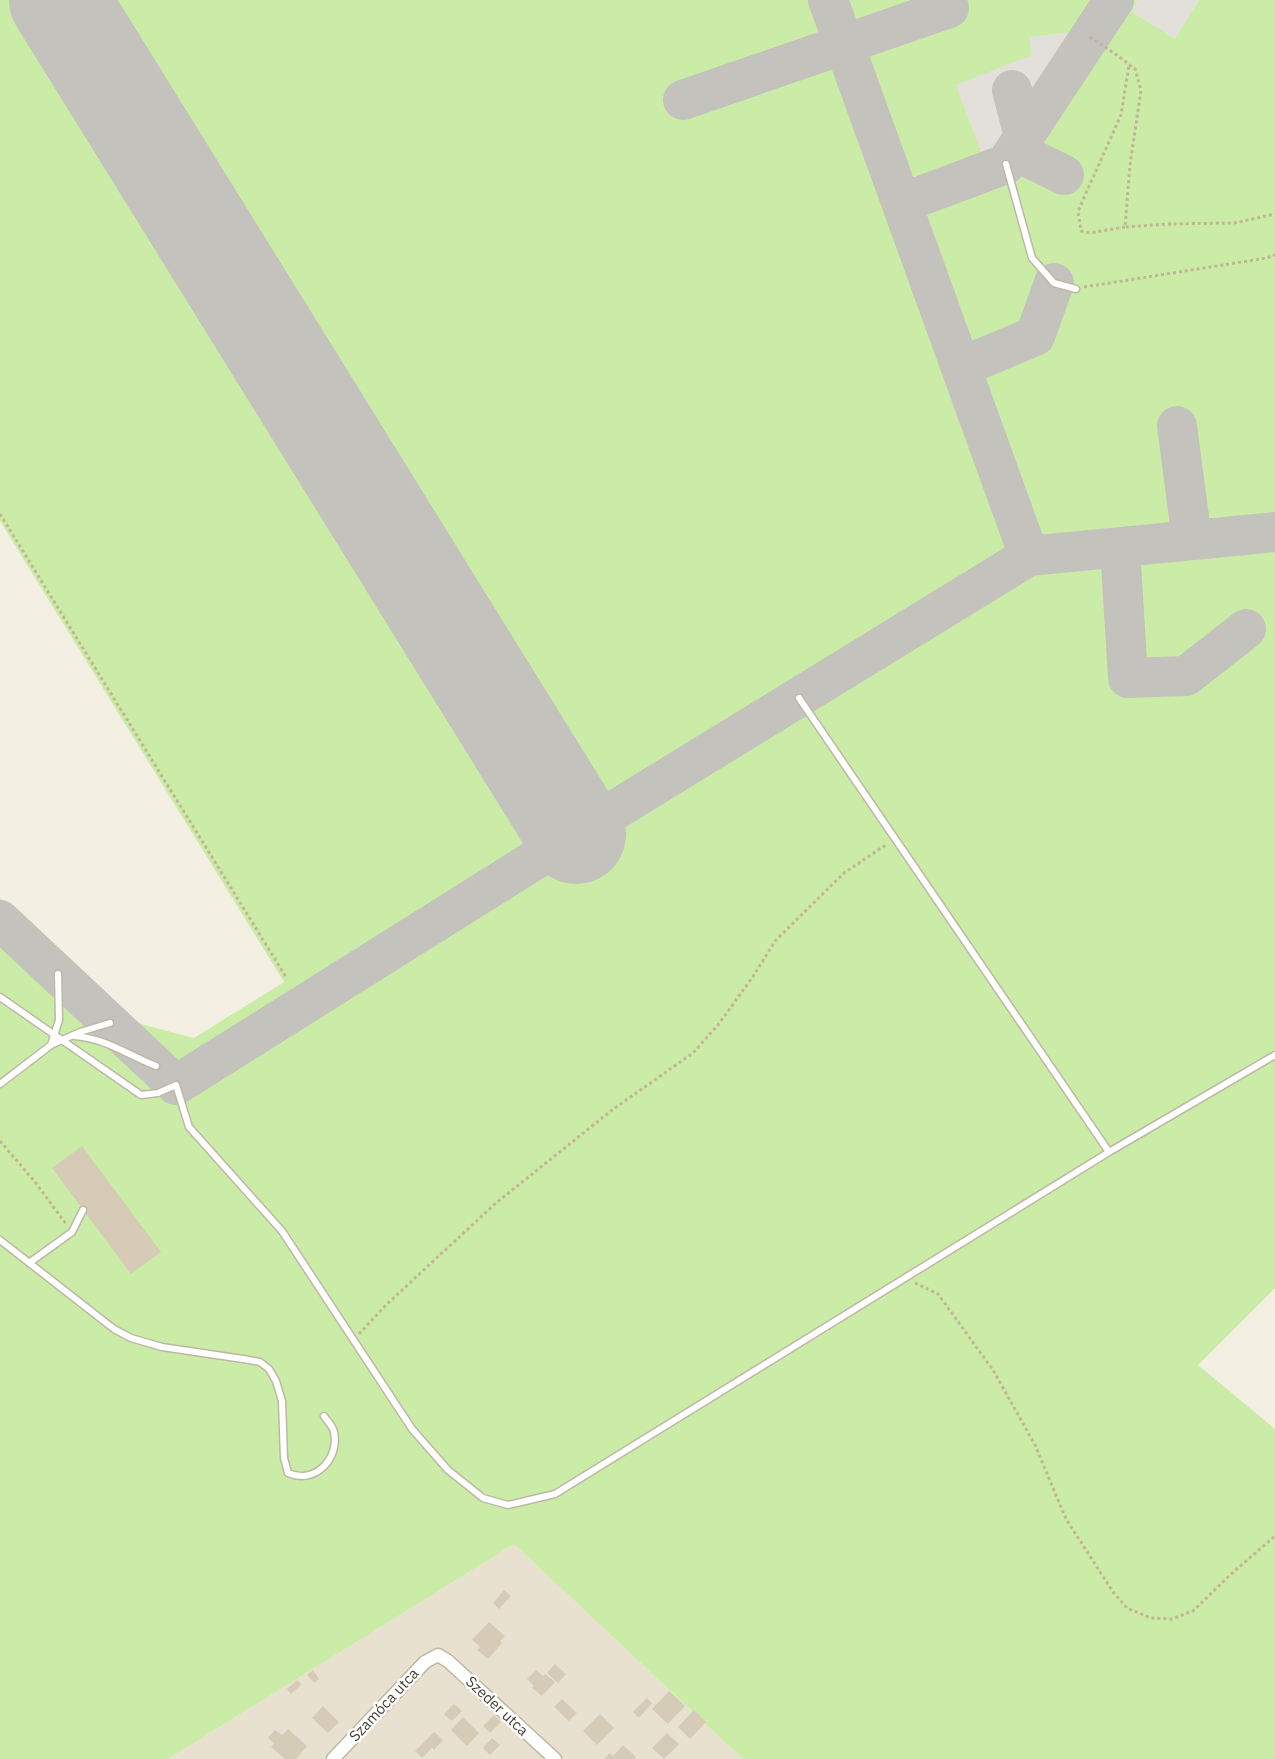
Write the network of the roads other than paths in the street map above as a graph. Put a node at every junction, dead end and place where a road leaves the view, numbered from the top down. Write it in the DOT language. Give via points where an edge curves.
graph roads {
  1 [pos="1006,164"];
  2 [pos="1076,289"];
  3 [pos="800,698"];
  4 [pos="58,974"];
  5 [pos="0,997"];
  6 [pos="110,1023"];
  7 [pos="55,1035"];
  8 [pos="73,1036"];
  9 [pos="63,1041"];
  10 [pos="51,1046"];
  11 [pos="1275,1055"];
  12 [pos="156,1066"];
  13 [pos="0,1084"];
  14 [pos="1109,1152"];
  15 [pos="83,1210"];
  16 [pos="0,1240"];
  17 [pos="29,1263"];
  18 [pos="324,1416"];
  19 [pos="438,1655"];
  20 [pos="333,1759"];
  21 [pos="555,1759"];
  1 -- 2 [label="lane" via="1032,258 1054,283"];
  3 -- 14 [label="lane"];
  4 -- 7 [label="lane" via="59,1020"];
  5 -- 7 [label="lane"];
  6 -- 8 [label="lane"];
  7 -- 9 [label="lane"];
  7 -- 10 [label="lane"];
  8 -- 9 [label="lane"];
  8 -- 12 [label="lane" via="120,1047"];
  9 -- 10 [label="lane"];
  9 -- 14 [label="lane" via="141,1095 176,1085 189,1127 282,1231 412,1429 448,1470 483,1498 508,1505 555,1494"];
  10 -- 13 [label="lane"];
  11 -- 14 [label="lane"];
  15 -- 17 [label="lane" via="72,1232"];
  16 -- 17 [label="lane"];
  17 -- 18 [label="lane" via="131,1338 162,1347 260,1362 269,1369 282,1401 288,1473 309,1477 331,1459 334,1429"];
  19 -- 20 [label="street, Szamóca utca" via="425,1662"];
  19 -- 21 [label="street, Szeder utca"];
}
